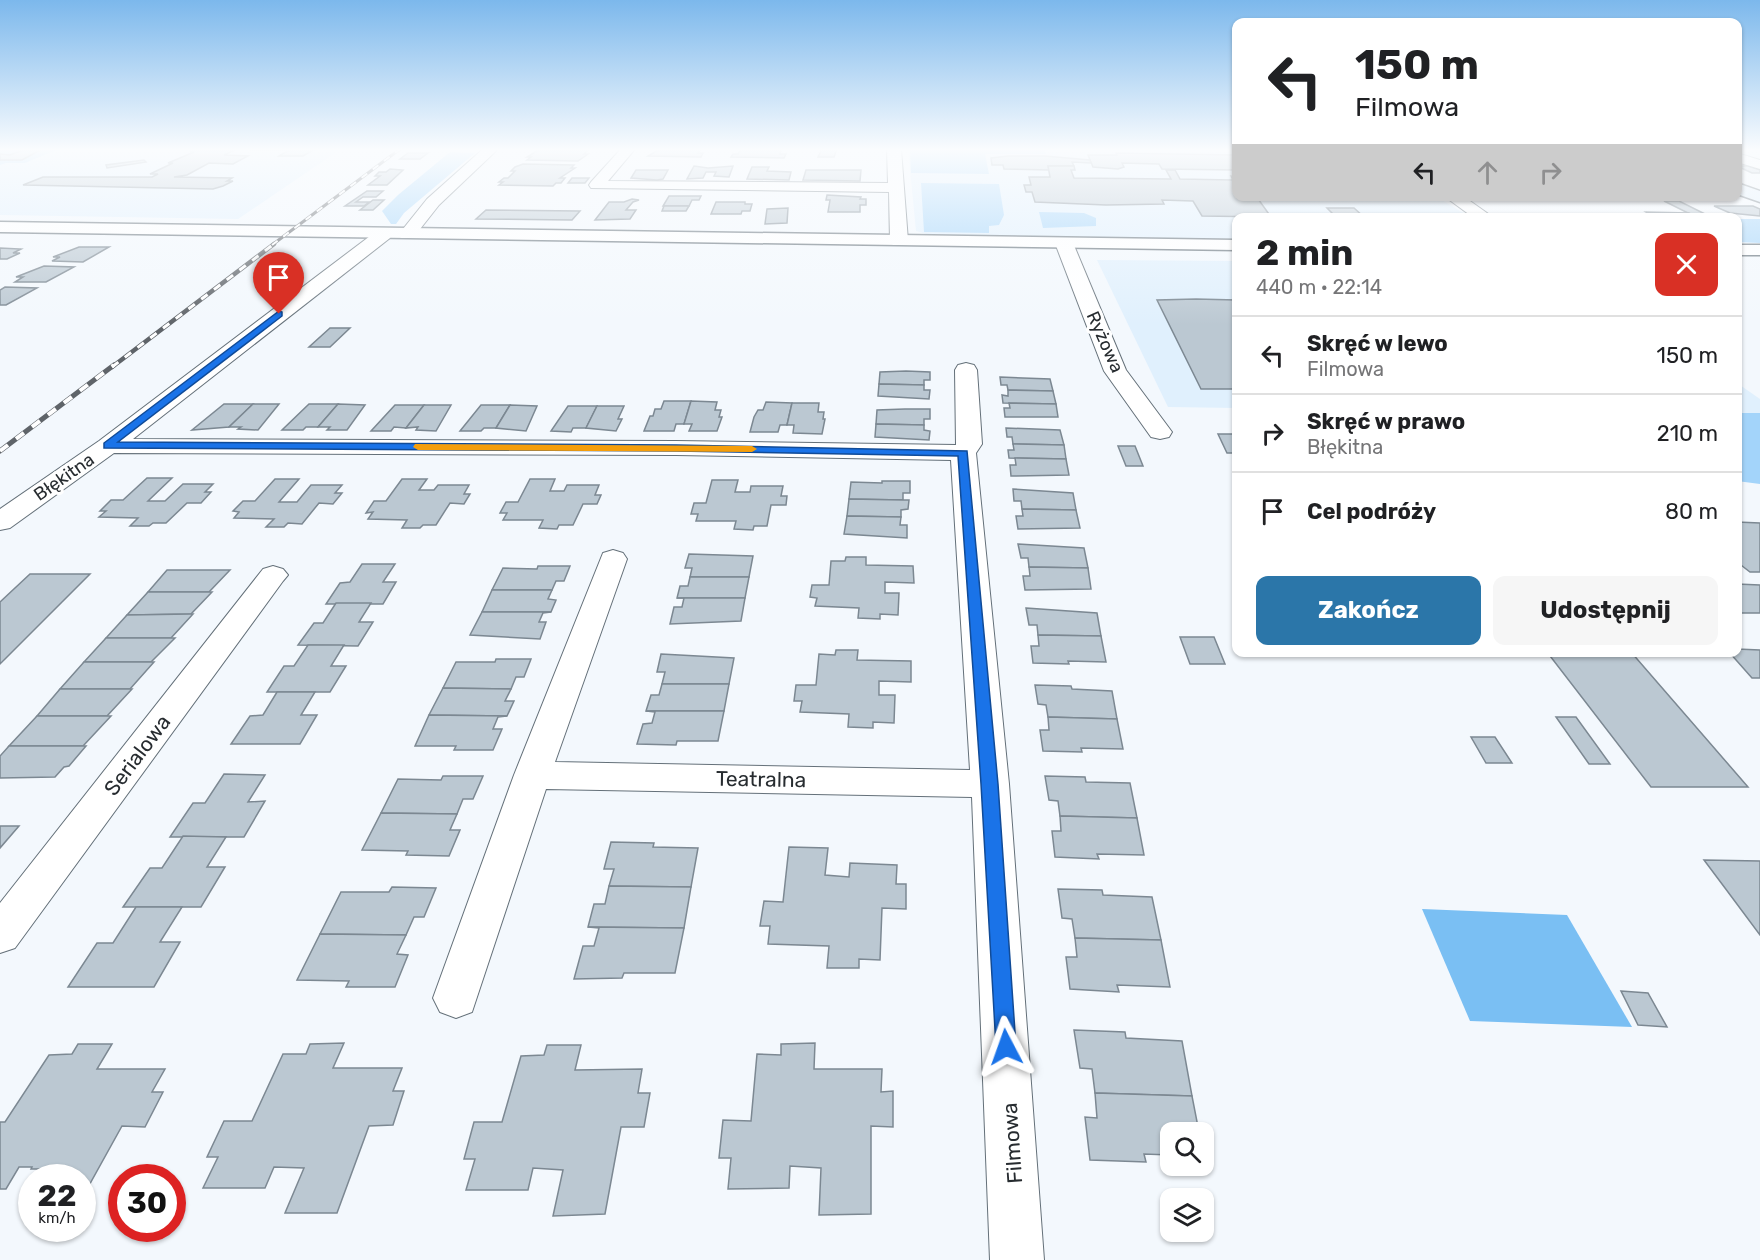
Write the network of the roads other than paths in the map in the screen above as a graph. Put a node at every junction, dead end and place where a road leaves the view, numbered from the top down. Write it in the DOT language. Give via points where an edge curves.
graph roads {
  1 [pos="428,208"];
  2 [pos="898,208"];
  3 [pos="0,227"];
  4 [pos="384,234"];
  5 [pos="407,234"];
  6 [pos="899,241"];
  7 [pos="1064,243"];
  8 [pos="1232,245"];
  9 [pos="1742,249"];
  10 [pos="1760,250"];
  11 [pos="966,370"];
  12 [pos="1160,432"];
  13 [pos="108,446"];
  14 [pos="963,453"];
  15 [pos="0,522"];
  16 [pos="613,560"];
  17 [pos="273,575"];
  18 [pos="532,775"];
  19 [pos="990,784"];
  20 [pos="0,935"];
  21 [pos="456,998"];
  22 [pos="1017,1237"];
  1 -- 5 [label="street"];
  2 -- 6 [label="street"];
  3 -- 4 [label="street"];
  4 -- 5 [label="street"];
  4 -- 13 [label="street, Błękitna"];
  5 -- 6 [label="street"];
  6 -- 7 [label="street"];
  7 -- 8 [label="street"];
  7 -- 12 [label="street, Ryżowa" via="1115,371"];
  9 -- 10 [label="street"];
  11 -- 14 [label="street, Filmowa" via="970,444"];
  13 -- 14 [label="street"];
  13 -- 15 [label="street, Błękitna"];
  14 -- 19 [label="street, Filmowa"];
  16 -- 18 [label="street"];
  17 -- 20 [label="street, Serialowa"];
  18 -- 19 [label="street, Teatralna"];
  18 -- 21 [label="street"];
  19 -- 22 [label="street, Filmowa"];
}
